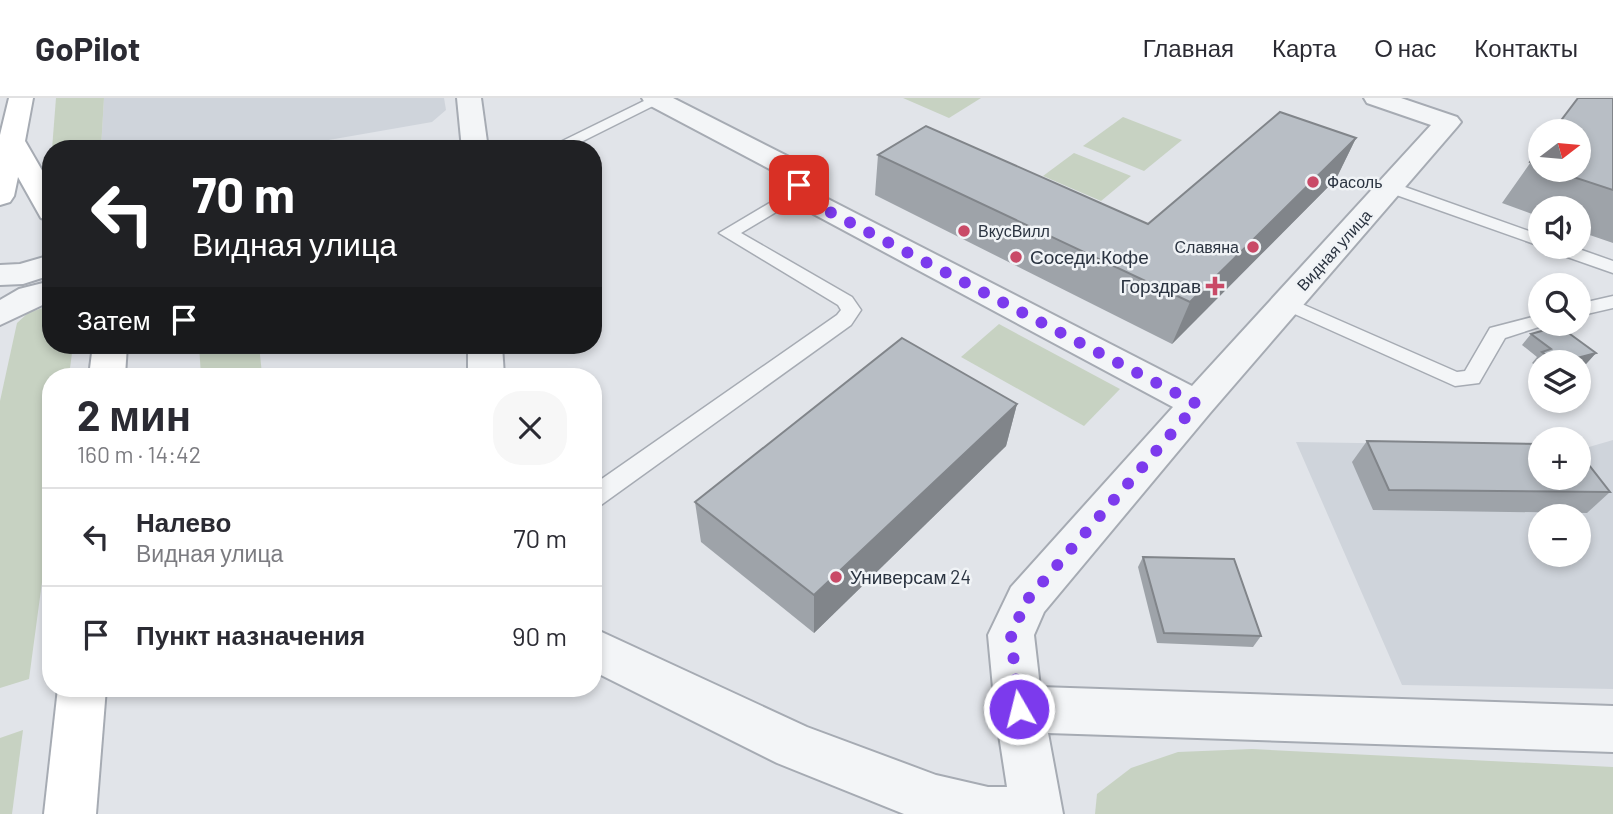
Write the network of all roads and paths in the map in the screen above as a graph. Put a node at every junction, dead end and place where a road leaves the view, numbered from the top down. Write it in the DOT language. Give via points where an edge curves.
graph roads {
  1 [pos="21,98"];
  2 [pos="469,98"];
  3 [pos="1376,98"];
  4 [pos="656,99"];
  5 [pos="474,140"];
  6 [pos="572,140"];
  7 [pos="12,141"];
  8 [pos="1391,187"];
  9 [pos="800,190"];
  10 [pos="0,196"];
  11 [pos="42,196"];
  12 [pos="1528,237"];
  13 [pos="1590,259"];
  14 [pos="42,267"];
  15 [pos="1613,267"];
  16 [pos="0,275"];
  17 [pos="42,293"];
  18 [pos="1613,302"];
  19 [pos="1286,303"];
  20 [pos="1591,307"];
  21 [pos="0,314"];
  22 [pos="1528,324"];
  23 [pos="1197,404"];
  24 [pos="602,492"];
  25 [pos="602,652"];
  26 [pos="81,697"];
  27 [pos="1019,709"];
  28 [pos="1613,729"];
  29 [pos="70,814"];
  30 [pos="1037,814"];
  1 -- 7 [label="main road"];
  2 -- 5 [label="street"];
  3 -- 8 [label="street, Видная улица" via="1448,122"];
  4 -- 6 [label="lane"];
  4 -- 9 [label="street" via="791,169"];
  7 -- 10 [label="main road"];
  7 -- 11 [label="main road"];
  8 -- 12 [label="lane"];
  8 -- 19 [label="street, Видная улица"];
  9 -- 23 [label="street" via="828,211"];
  9 -- 24 [label="lane" via="728,233 845,301 851,310 844,320"];
  13 -- 15 [label="lane"];
  14 -- 16 [label="street"];
  17 -- 21 [label="street"];
  18 -- 20 [label="lane"];
  19 -- 22 [label="lane" via="1465,380 1472,378 1497,333"];
  19 -- 23 [label="street, Видная улица"];
  23 -- 27 [label="street, Видная улица" via="1027,600 1011,635"];
  25 -- 30 [label="street" via="794,746 936,801 988,813"];
  26 -- 29 [label="main road"];
  27 -- 28 [label="street"];
  27 -- 30 [label="street, Видная улица"];
}
